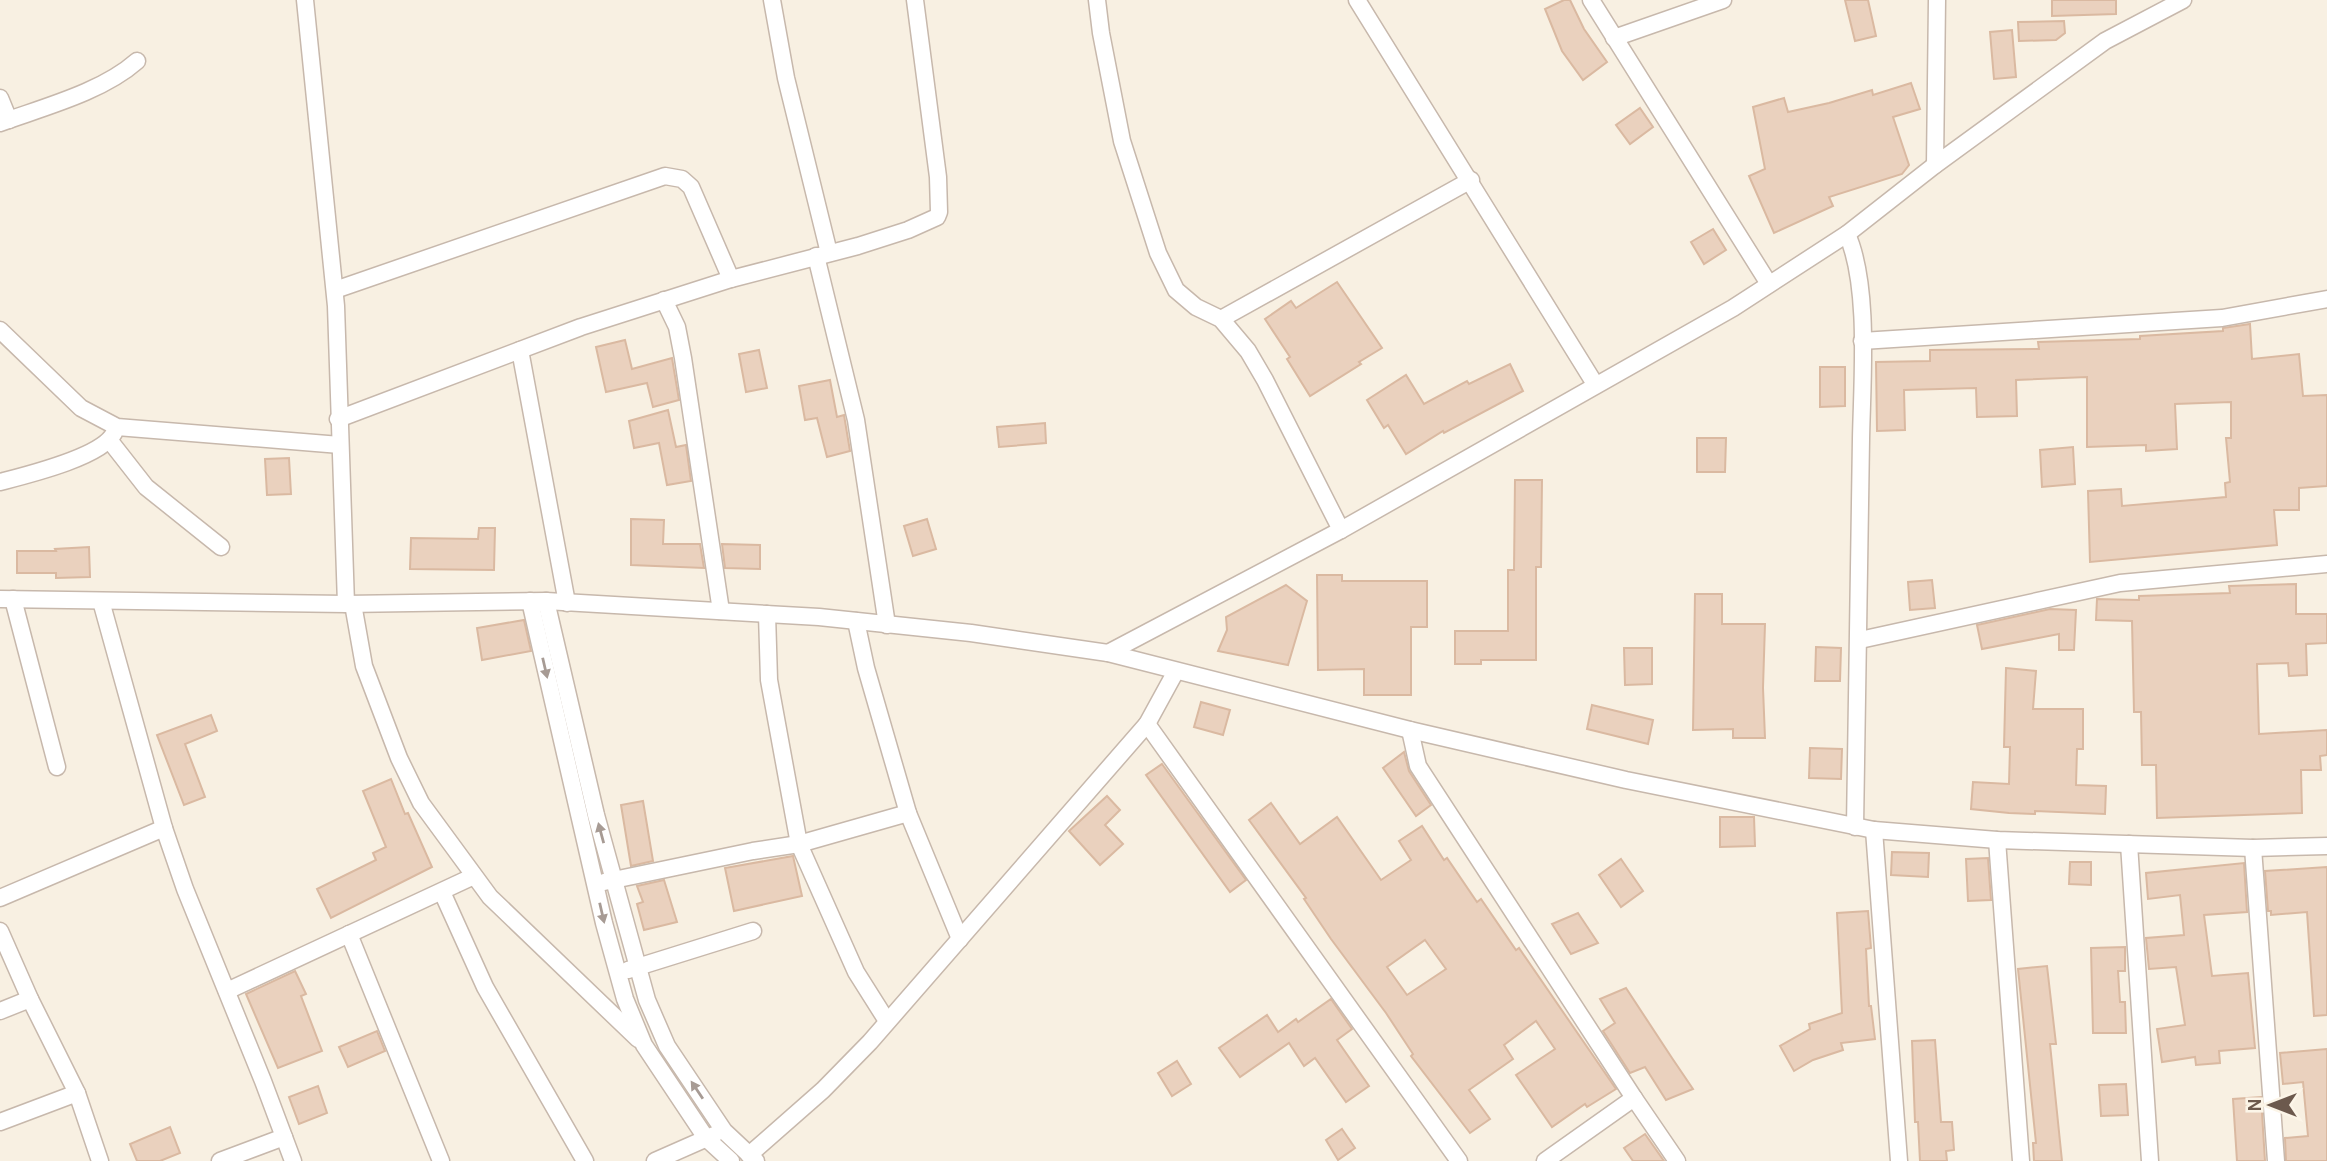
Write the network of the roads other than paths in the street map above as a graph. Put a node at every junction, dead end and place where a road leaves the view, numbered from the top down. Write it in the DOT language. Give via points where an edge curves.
graph roads {
  1 [pos="305,0"];
  2 [pos="772,0"];
  3 [pos="915,0"];
  4 [pos="1097,0"];
  5 [pos="1357,0"];
  6 [pos="1591,0"];
  7 [pos="1723,0"];
  8 [pos="1937,0"];
  9 [pos="2183,0"];
  10 [pos="1614,38"];
  11 [pos="137,61"];
  12 [pos="0,98"];
  13 [pos="5,121"];
  14 [pos="1935,164"];
  15 [pos="1471,180"];
  16 [pos="1847,233"];
  17 [pos="823,255"];
  18 [pos="731,279"];
  19 [pos="1769,284"];
  20 [pos="335,290"];
  21 [pos="2327,299"];
  22 [pos="664,300"];
  23 [pos="1221,319"];
  24 [pos="0,330"];
  25 [pos="1862,341"];
  26 [pos="520,350"];
  27 [pos="1595,384"];
  28 [pos="338,419"];
  29 [pos="114,434"];
  30 [pos="340,445"];
  31 [pos="0,482"];
  32 [pos="1341,530"];
  33 [pos="221,547"];
  34 [pos="2327,564"];
  35 [pos="6,599"];
  36 [pos="102,601"];
  37 [pos="538,601"];
  38 [pos="567,603"];
  39 [pos="350,604"];
  40 [pos="721,611"];
  41 [pos="767,614"];
  42 [pos="856,621"];
  43 [pos="887,625"];
  44 [pos="1860,640"];
  45 [pos="1108,653"];
  46 [pos="1176,671"];
  47 [pos="1147,724"];
  48 [pos="1410,730"];
  49 [pos="57,766"];
  50 [pos="908,813"];
  51 [pos="1855,827"];
  52 [pos="164,828"];
  53 [pos="1874,830"];
  54 [pos="1997,840"];
  55 [pos="799,844"];
  56 [pos="2129,844"];
  57 [pos="2327,846"];
  58 [pos="2253,848"];
  59 [pos="474,876"];
  60 [pos="613,880"];
  61 [pos="594,883"];
  62 [pos="442,892"];
  63 [pos="0,898"];
  64 [pos="0,931"];
  65 [pos="753,931"];
  66 [pos="349,934"];
  67 [pos="960,939"];
  68 [pos="636,967"];
  69 [pos="618,973"];
  70 [pos="227,991"];
  71 [pos="30,999"];
  72 [pos="0,1011"];
  73 [pos="887,1021"];
  74 [pos="644,1045"];
  75 [pos="77,1093"];
  76 [pos="1634,1098"];
  77 [pos="0,1122"];
  78 [pos="724,1131"];
  79 [pos="284,1137"];
  80 [pos="706,1138"];
  81 [pos="753,1158"];
  82 [pos="100,1161"];
  83 [pos="220,1161"];
  84 [pos="293,1161"];
  85 [pos="441,1161"];
  86 [pos="585,1161"];
  87 [pos="655,1161"];
  88 [pos="731,1161"];
  89 [pos="1459,1161"];
  90 [pos="1545,1161"];
  91 [pos="1677,1161"];
  92 [pos="1899,1161"];
  93 [pos="2021,1161"];
  94 [pos="2150,1161"];
  95 [pos="2276,1161"];
  1 -- 20 [label="street"];
  2 -- 17 [label="street"];
  3 -- 17 [label="street" via="939,212 908,230"];
  4 -- 23 [label="street" via="1122,141 1158,253 1176,290"];
  5 -- 15 [label="street"];
  6 -- 10 [label="street"];
  7 -- 10 [label="street"];
  8 -- 14 [label="street"];
  9 -- 14 [label="street" via="2105,41"];
  10 -- 19 [label="street"];
  11 -- 13 [label="street" via="97,86"];
  12 -- 13 [label="street"];
  14 -- 16 [label="street"];
  15 -- 23 [label="street"];
  15 -- 27 [label="street"];
  16 -- 19 [label="street"];
  16 -- 25 [label="street" via="1857,261"];
  17 -- 18 [label="street"];
  17 -- 43 [label="street" via="856,420"];
  18 -- 20 [label="street" via="691,187 682,179 665,176"];
  18 -- 22 [label="street"];
  19 -- 27 [label="street"];
  20 -- 28 [label="street"];
  21 -- 25 [label="street" via="2222,318"];
  22 -- 26 [label="street"];
  22 -- 40 [label="street" via="684,358"];
  23 -- 32 [label="street" via="1265,380"];
  24 -- 29 [label="street"];
  25 -- 44 [label="street"];
  26 -- 28 [label="street"];
  26 -- 38 [label="street"];
  27 -- 32 [label="street"];
  28 -- 30 [label="street"];
  29 -- 30 [label="street"];
  29 -- 31 [label="street" via="99,449"];
  29 -- 33 [label="street" via="146,487"];
  30 -- 39 [label="street"];
  32 -- 45 [label="street"];
  34 -- 44 [label="street" via="2120,583"];
  35 -- 36 [label="street"];
  35 -- 49 [label="street"];
  36 -- 39 [label="street"];
  36 -- 52 [label="street"];
  37 -- 38 [label="street"];
  37 -- 39 [label="street"];
  60 -- 37 [label="street, one-way"];
  37 -- 61 [label="street, one-way"];
  38 -- 40 [label="street"];
  39 -- 59 [label="street" via="364,666 399,758 421,803"];
  40 -- 41 [label="street"];
  41 -- 42 [label="street"];
  41 -- 55 [label="street" via="769,680"];
  42 -- 43 [label="street"];
  42 -- 50 [label="street"];
  43 -- 45 [label="street"];
  44 -- 51 [label="street"];
  45 -- 46 [label="street"];
  46 -- 47 [label="street"];
  46 -- 48 [label="street"];
  47 -- 67 [label="street"];
  47 -- 89 [label="street"];
  48 -- 51 [label="street"];
  48 -- 76 [label="street" via="1418,766"];
  50 -- 55 [label="street"];
  50 -- 67 [label="street"];
  51 -- 53 [label="street"];
  52 -- 63 [label="street"];
  52 -- 70 [label="street"];
  53 -- 54 [label="street"];
  53 -- 92 [label="street"];
  54 -- 56 [label="street"];
  54 -- 93 [label="street"];
  55 -- 60 [label="street"];
  55 -- 73 [label="street" via="856,972"];
  56 -- 58 [label="street"];
  56 -- 94 [label="street"];
  57 -- 58 [label="street"];
  58 -- 95 [label="street"];
  59 -- 62 [label="street"];
  59 -- 74 [label="street" via="490,897"];
  60 -- 61 [label="street"];
  60 -- 68 [label="street"];
  61 -- 69 [label="street, one-way"];
  62 -- 66 [label="street"];
  62 -- 86 [label="street" via="485,986"];
  64 -- 71 [label="street"];
  65 -- 68 [label="street"];
  66 -- 70 [label="street"];
  66 -- 85 [label="street"];
  67 -- 73 [label="street"];
  68 -- 69 [label="street"];
  78 -- 68 [label="street, one-way" via="667,1046"];
  69 -- 74 [label="street"];
  70 -- 79 [label="street"];
  71 -- 72 [label="street"];
  71 -- 75 [label="street"];
  73 -- 81 [label="street"];
  74 -- 80 [label="street"];
  75 -- 77 [label="street"];
  75 -- 82 [label="street"];
  76 -- 90 [label="street"];
  76 -- 91 [label="street"];
  78 -- 80 [label="street"];
  78 -- 81 [label="street"];
  79 -- 83 [label="street"];
  79 -- 84 [label="street"];
  80 -- 87 [label="street"];
  80 -- 88 [label="street"];
}
